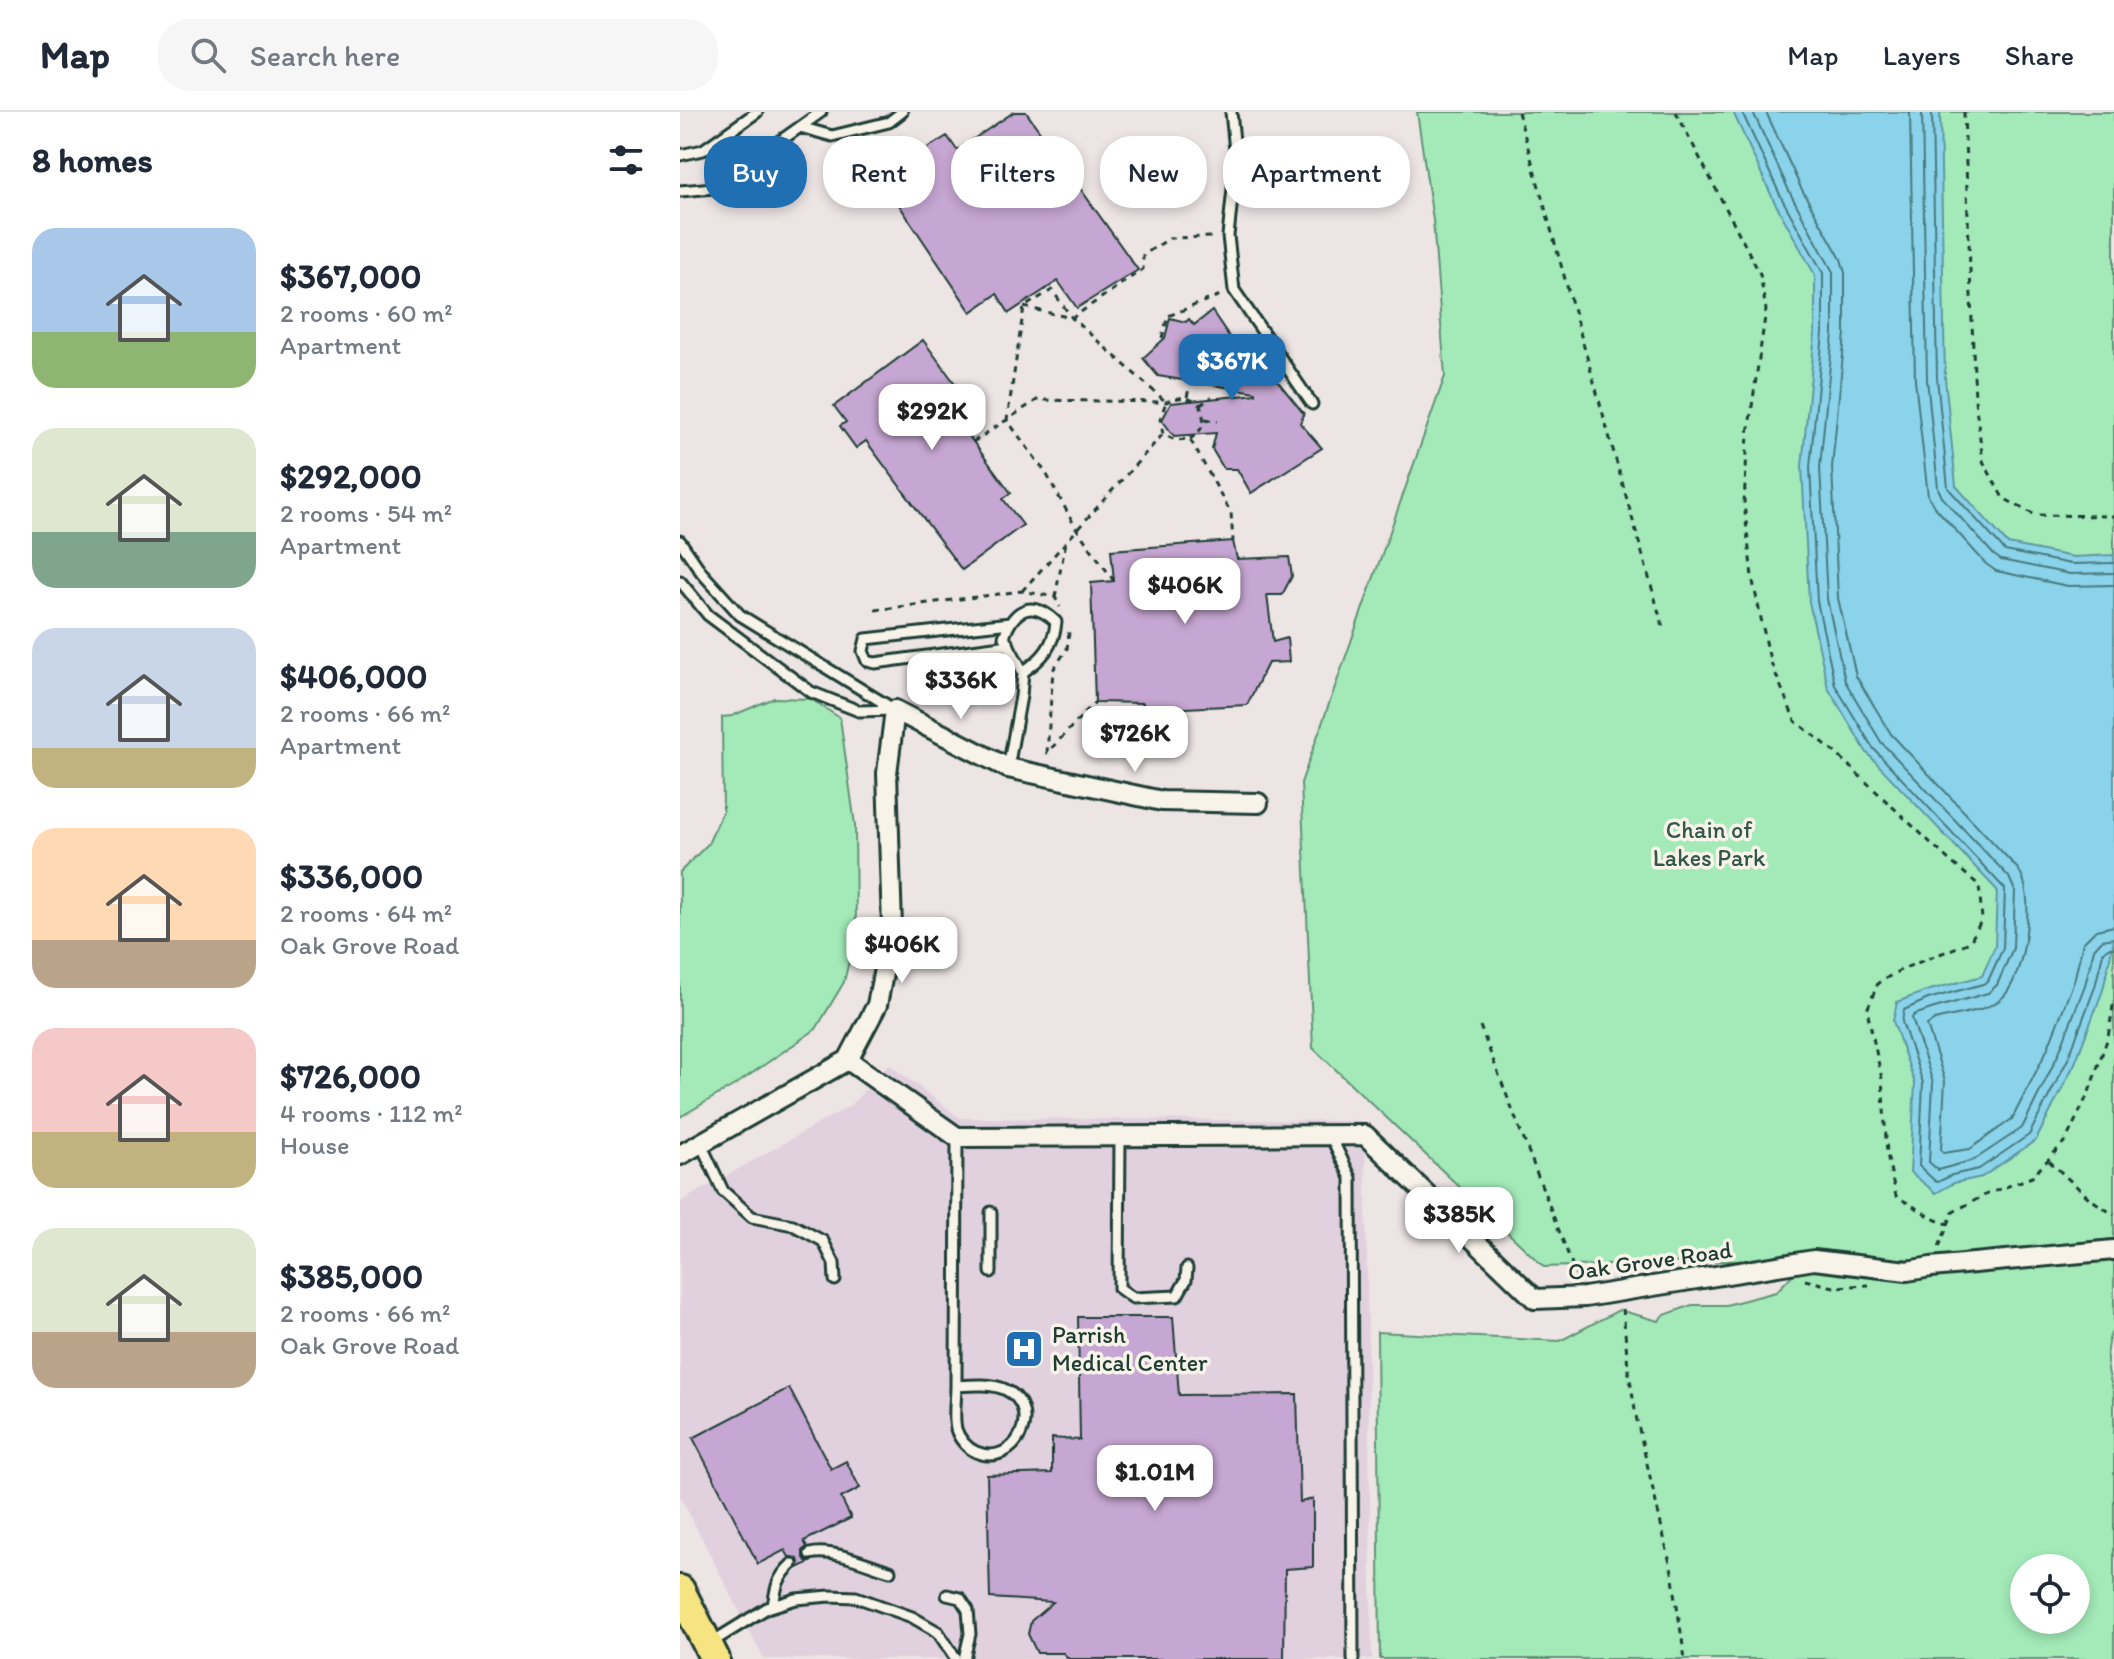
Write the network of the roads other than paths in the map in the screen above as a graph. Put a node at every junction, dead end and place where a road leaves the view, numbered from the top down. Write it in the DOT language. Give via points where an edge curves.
graph roads {
  1 [pos="757,112"];
  2 [pos="821,112"];
  3 [pos="902,112"];
  4 [pos="1231,112"];
  5 [pos="800,127"];
  6 [pos="680,155"];
  7 [pos="680,191"];
  8 [pos="1312,404"];
  9 [pos="680,541"];
  10 [pos="680,581"];
  11 [pos="1010,623"];
  12 [pos="1009,645"];
  13 [pos="1023,672"];
  14 [pos="895,710"];
  15 [pos="1008,768"];
  16 [pos="1258,803"];
  17 [pos="848,1060"];
  18 [pos="1330,1135"];
  19 [pos="1120,1136"];
  20 [pos="957,1137"];
  21 [pos="701,1144"];
  22 [pos="680,1155"];
  23 [pos="991,1212"];
  24 [pos="2114,1250"];
  25 [pos="1187,1268"];
  26 [pos="991,1272"];
  27 [pos="835,1280"];
  28 [pos="956,1386"];
  29 [pos="810,1554"];
  30 [pos="792,1564"];
  31 [pos="890,1571"];
  32 [pos="680,1590"];
  33 [pos="947,1595"];
  34 [pos="773,1606"];
  35 [pos="712,1652"];
  36 [pos="956,1659"];
  37 [pos="964,1659"];
  38 [pos="1353,1659"];
  1 -- 6 [label="lane" via="703,150"];
  2 -- 5 [label="lane"];
  3 -- 5 [label="lane" via="889,122 832,136"];
  4 -- 8 [label="lane" via="1236,160 1228,236 1234,290"];
  5 -- 7 [label="lane" via="714,188"];
  9 -- 14 [label="lane" via="740,615"];
  10 -- 14 [label="lane" via="708,615 811,692 859,711"];
  11 -- 12 [label="lane" via="1004,637"];
  11 -- 12 [label="lane" via="866,639 863,651 867,661 875,663"];
  11 -- 13 [label="lane" via="1020,610 1032,608 1056,622 1050,648"];
  12 -- 13 [label="lane"];
  13 -- 15 [label="lane"];
  14 -- 15 [label="street"];
  14 -- 17 [label="street" via="887,773 892,927 877,1005"];
  15 -- 16 [label="street" via="1162,801"];
  17 -- 20 [label="street"];
  17 -- 21 [label="street"];
  18 -- 19 [label="street, Oak Grove Road"];
  18 -- 24 [label="street, Oak Grove Road" via="1365,1135 1535,1299 1585,1297 1814,1260 1907,1271"];
  18 -- 38 [label="lane" via="1351,1178"];
  19 -- 20 [label="street, Oak Grove Road"];
  19 -- 25 [label="lane" via="1119,1288 1133,1298 1177,1296"];
  20 -- 28 [label="lane"];
  21 -- 22 [label="street"];
  21 -- 27 [label="lane" via="723,1191 752,1217 793,1225 823,1241 834,1263"];
  23 -- 26 [label="lane"];
  28 -- 28 [label="lane" via="961,1440 991,1455 1012,1447 1024,1428 1015,1397 995,1386"];
  29 -- 31 [label="lane" via="830,1553"];
  30 -- 34 [label="lane" via="776,1585"];
  32 -- 35 [label="main road"];
  33 -- 37 [label="lane" via="960,1598 968,1610"];
  34 -- 35 [label="lane"];
  34 -- 36 [label="lane" via="796,1599 856,1597 938,1632"];
}
